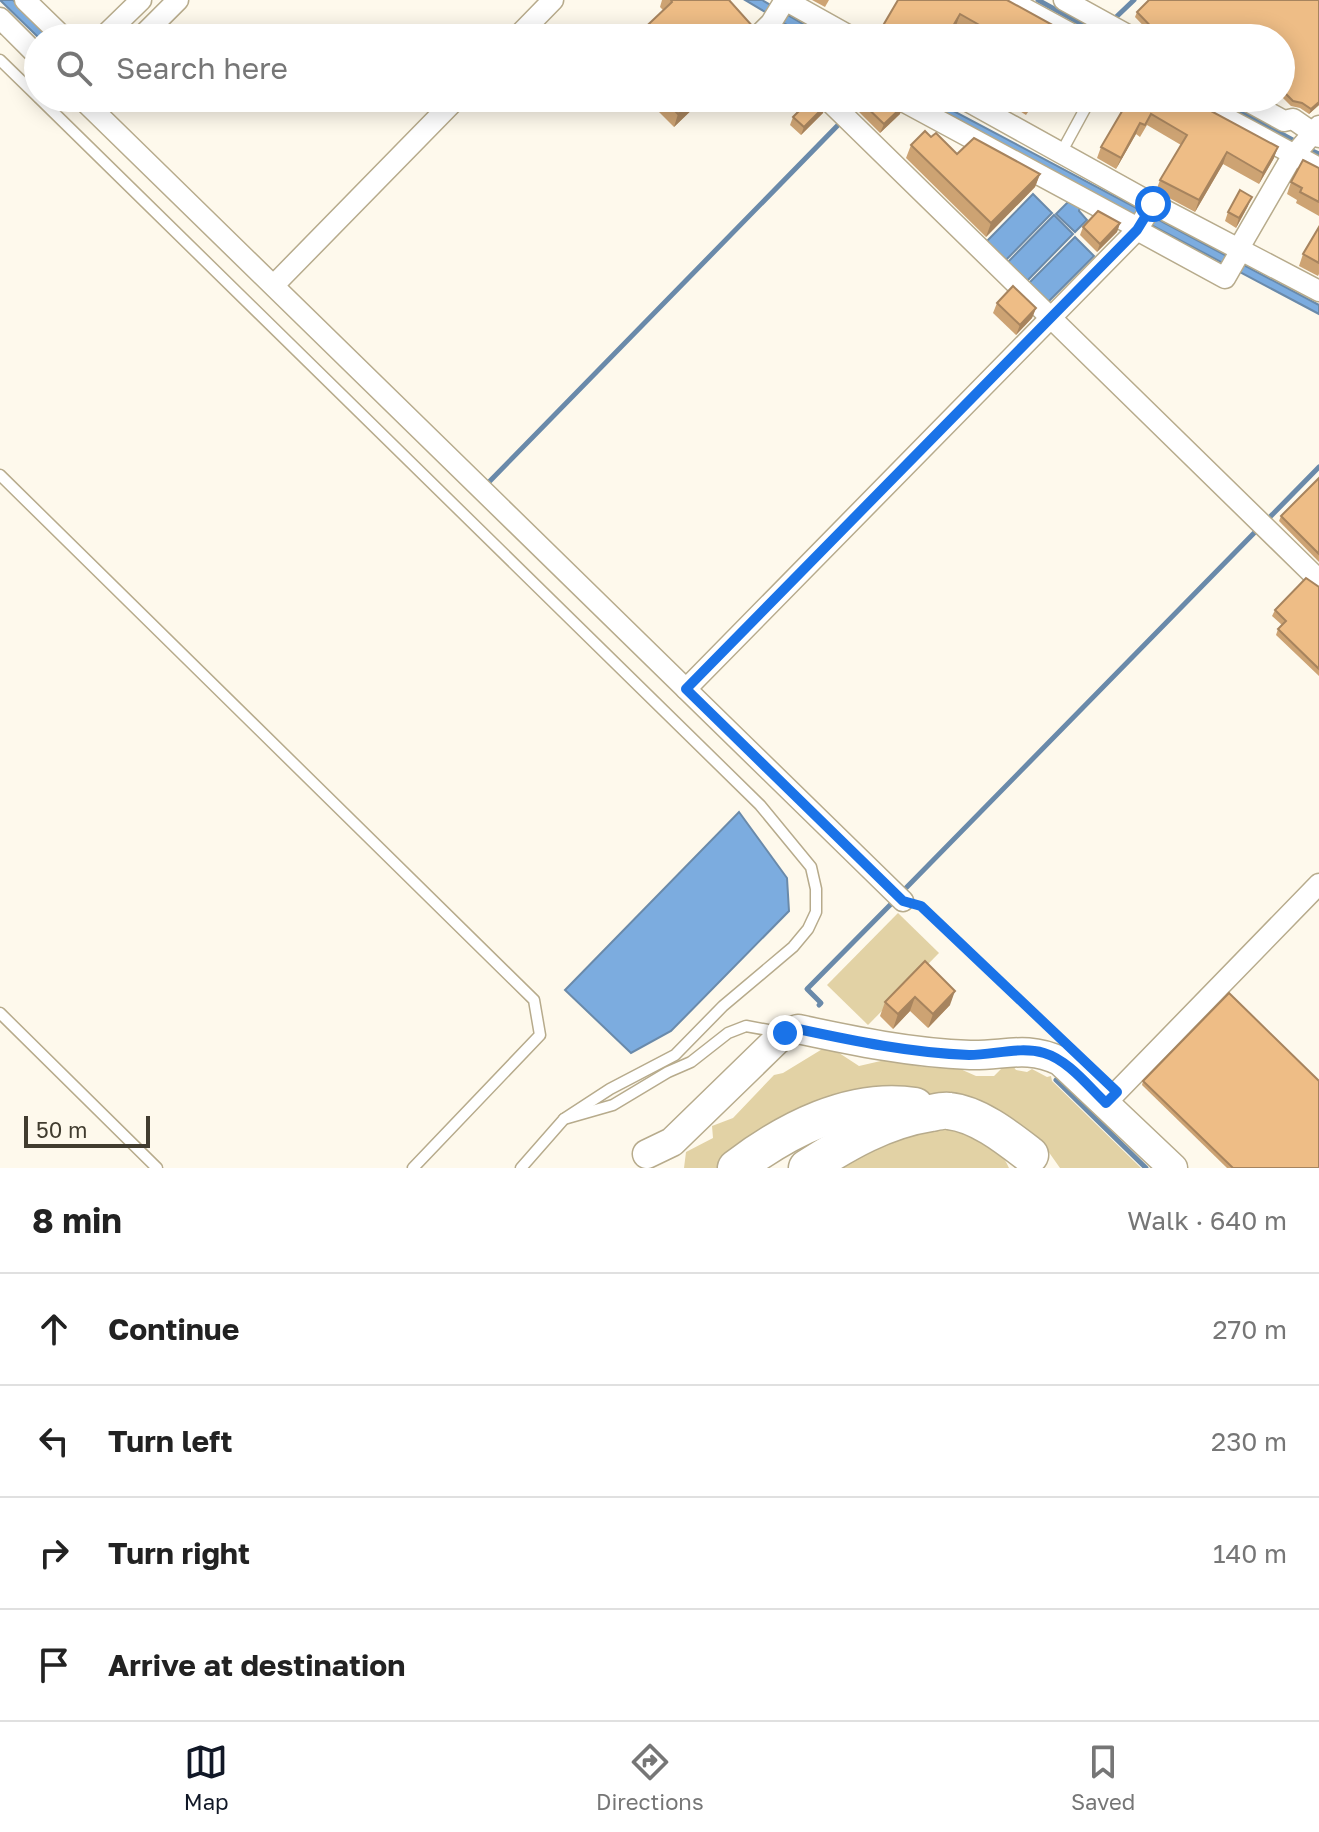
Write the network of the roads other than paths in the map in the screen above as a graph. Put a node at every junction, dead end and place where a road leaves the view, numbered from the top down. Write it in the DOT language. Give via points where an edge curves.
graph roads {
  1 [pos="25,0"];
  2 [pos="141,0"];
  3 [pos="178,0"];
  4 [pos="553,0"];
  5 [pos="1009,0"];
  6 [pos="1064,0"];
  7 [pos="784,2"];
  8 [pos="0,18"];
  9 [pos="50,24"];
  10 [pos="116,24"];
  11 [pos="154,24"];
  12 [pos="530,24"];
  13 [pos="769,24"];
  14 [pos="826,24"];
  15 [pos="1053,24"];
  16 [pos="1108,24"];
  17 [pos="24,42"];
  18 [pos="0,60"];
  19 [pos="24,84"];
  20 [pos="52,112"];
  21 [pos="95,112"];
  22 [pos="443,112"];
  23 [pos="840,112"];
  24 [pos="1083,112"];
  25 [pos="1229,112"];
  26 [pos="1268,112"];
  27 [pos="961,113"];
  28 [pos="1308,140"];
  29 [pos="1061,153"];
  30 [pos="1319,168"];
  31 [pos="1144,219"];
  32 [pos="1239,251"];
  33 [pos="274,285"];
  34 [pos="1319,291"];
  35 [pos="1050,319"];
  36 [pos="0,475"];
  37 [pos="1319,580"];
  38 [pos="686,689"];
  39 [pos="1319,884"];
  40 [pos="903,901"];
  41 [pos="0,1013"];
  42 [pos="785,1033"];
  43 [pos="1106,1103"];
  44 [pos="949,1111"];
  45 [pos="564,1119"];
  46 [pos="1030,1155"];
  47 [pos="640,1161"];
  48 [pos="157,1168"];
  49 [pos="413,1168"];
  50 [pos="521,1168"];
  51 [pos="736,1168"];
  52 [pos="807,1168"];
  53 [pos="1173,1168"];
  1 -- 9 [label="street"];
  2 -- 10 [label="street"];
  3 -- 11 [label="street"];
  4 -- 12 [label="street"];
  5 -- 15 [label="street"];
  6 -- 16 [label="street"];
  7 -- 13 [label="street"];
  7 -- 14 [label="street"];
  8 -- 17 [label="street"];
  18 -- 19 [label="lane"];
  20 -- 45 [label="lane" via="760,805 811,867 816,912 793,947 675,1055"];
  21 -- 33 [label="street"];
  22 -- 33 [label="street"];
  23 -- 35 [label="street"];
  24 -- 29 [label="lane"];
  25 -- 28 [label="street"];
  26 -- 28 [label="street" via="1284,121 1293,119"];
  27 -- 29 [label="street"];
  27 -- 31 [label="street"];
  28 -- 30 [label="street"];
  28 -- 32 [label="street"];
  29 -- 31 [label="street"];
  31 -- 32 [label="street"];
  31 -- 32 [label="street" via="1225,278"];
  31 -- 35 [label="street"];
  32 -- 34 [label="street"];
  33 -- 38 [label="street"];
  35 -- 37 [label="street"];
  35 -- 38 [label="street"];
  36 -- 49 [label="lane" via="534,1000 540,1035"];
  38 -- 40 [label="street"];
  39 -- 43 [label="street"];
  41 -- 48 [label="lane"];
  42 -- 43 [label="street" via="798,1029 887,1047 972,1055 1042,1052 1060,1061"];
  42 -- 45 [label="lane" via="746,1026 728,1033 691,1062 613,1105"];
  42 -- 47 [label="street" via="672,1142"];
  43 -- 53 [label="street"];
  44 -- 46 [label="highway" via="994,1127"];
  44 -- 51 [label="highway" via="901,1103 830,1115 770,1144"];
  44 -- 52 [label="highway" via="878,1128"];
  45 -- 50 [label="lane"];
}
